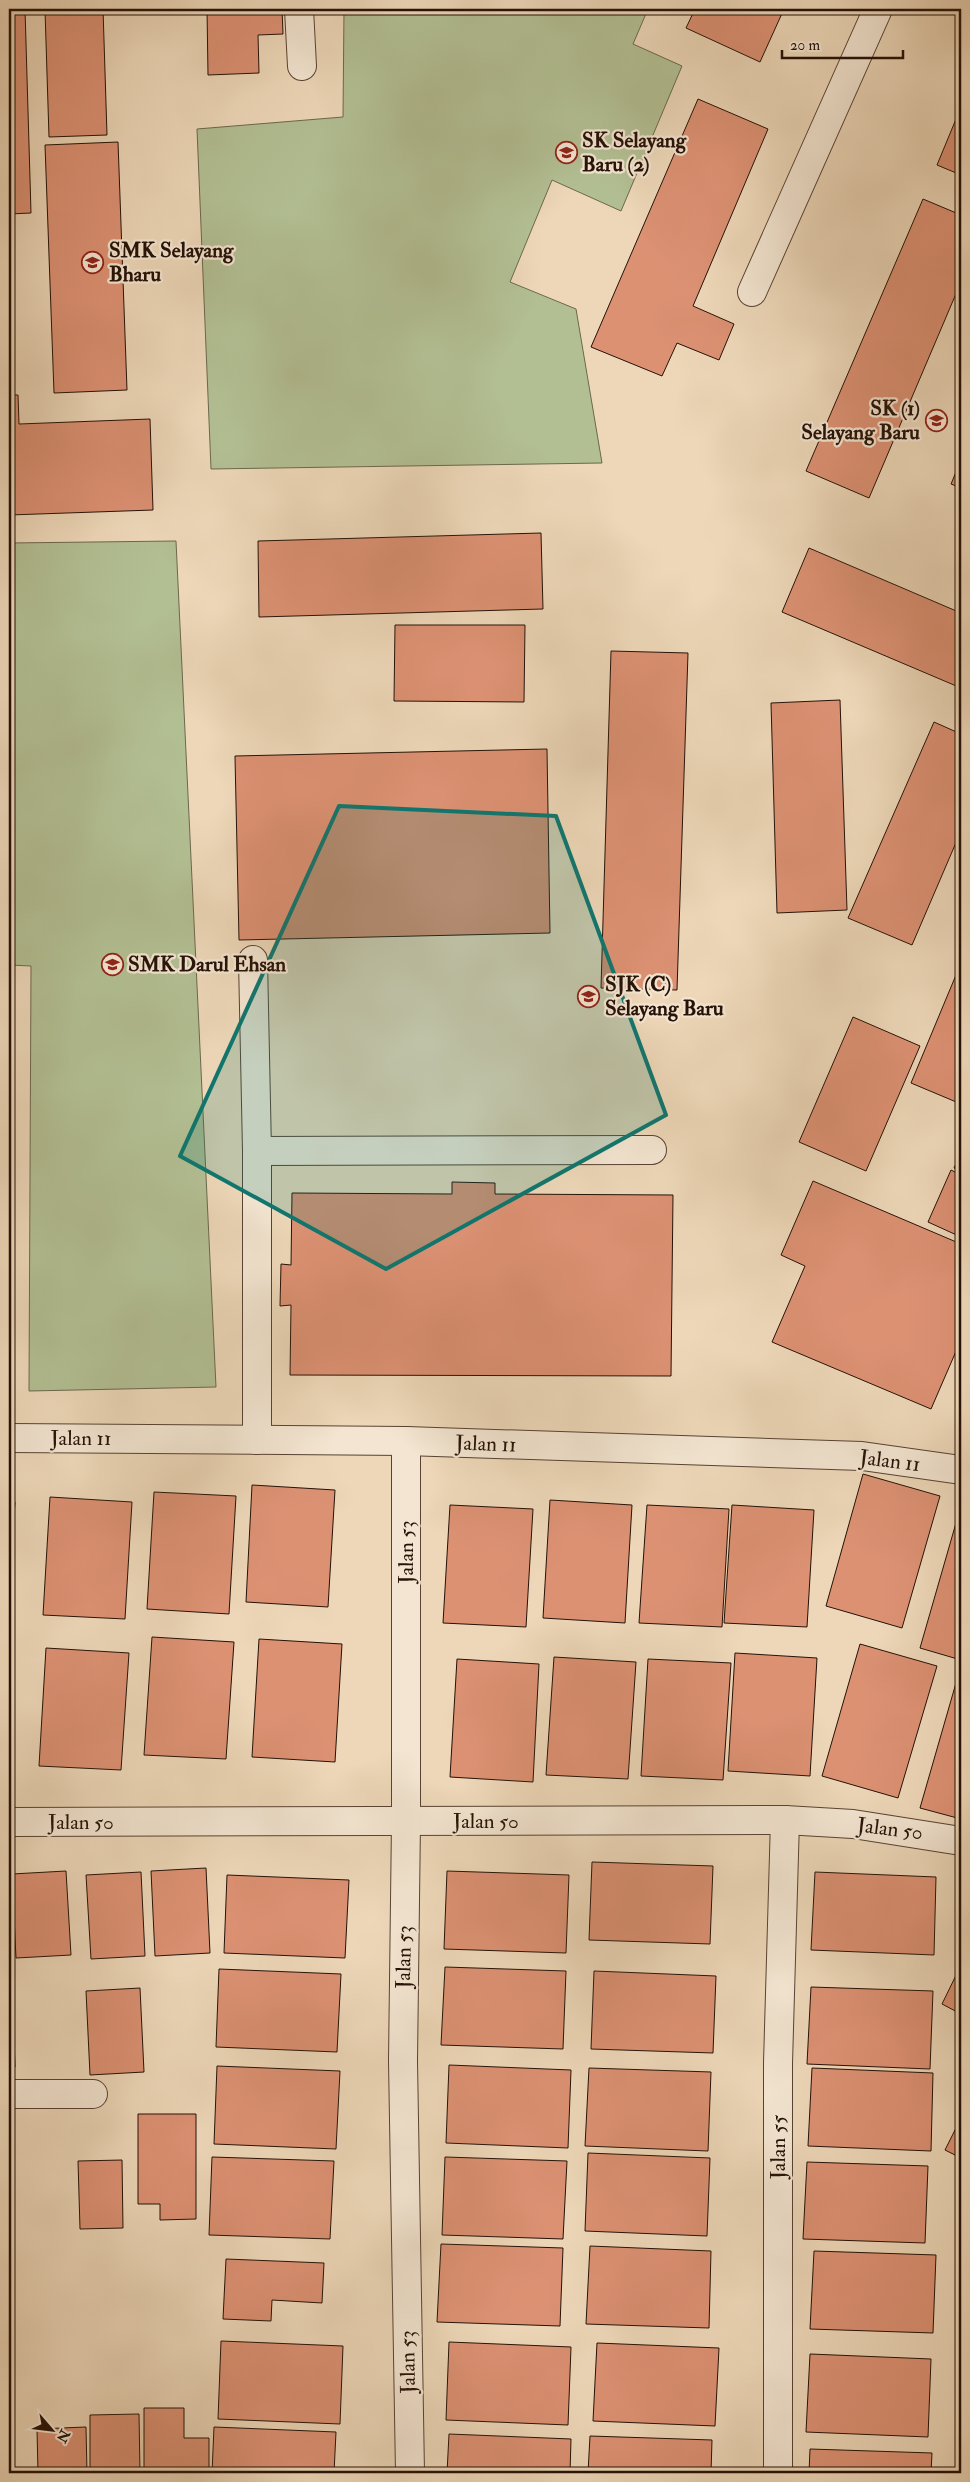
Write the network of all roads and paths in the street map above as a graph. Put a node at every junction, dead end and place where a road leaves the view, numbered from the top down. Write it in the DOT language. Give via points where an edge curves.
graph roads {
  1 [pos="299,9"];
  2 [pos="878,9"];
  3 [pos="302,66"];
  4 [pos="752,292"];
  5 [pos="253,960"];
  6 [pos="652,1150"];
  7 [pos="257,1151"];
  8 [pos="9,1438"];
  9 [pos="256,1440"];
  10 [pos="406,1441"];
  11 [pos="961,1470"];
  12 [pos="784,1820"];
  13 [pos="406,1821"];
  14 [pos="9,1822"];
  15 [pos="961,1840"];
  16 [pos="9,2094"];
  17 [pos="93,2094"];
  18 [pos="410,2473"];
  19 [pos="778,2473"];
  1 -- 3 [label="street"];
  2 -- 4 [label="street"];
  5 -- 7 [label="street"];
  6 -- 7 [label="street"];
  7 -- 9 [label="street"];
  8 -- 9 [label="street, Jalan 11"];
  9 -- 10 [label="street, Jalan 11"];
  10 -- 11 [label="street, Jalan 11" via="862,1456"];
  10 -- 13 [label="street, Jalan 53"];
  12 -- 13 [label="street, Jalan 50"];
  12 -- 15 [label="street, Jalan 50" via="852,1824"];
  12 -- 19 [label="street, Jalan 55" via="778,2064"];
  13 -- 14 [label="street, Jalan 50"];
  13 -- 18 [label="street, Jalan 53" via="403,2061"];
  16 -- 17 [label="street"];
}
